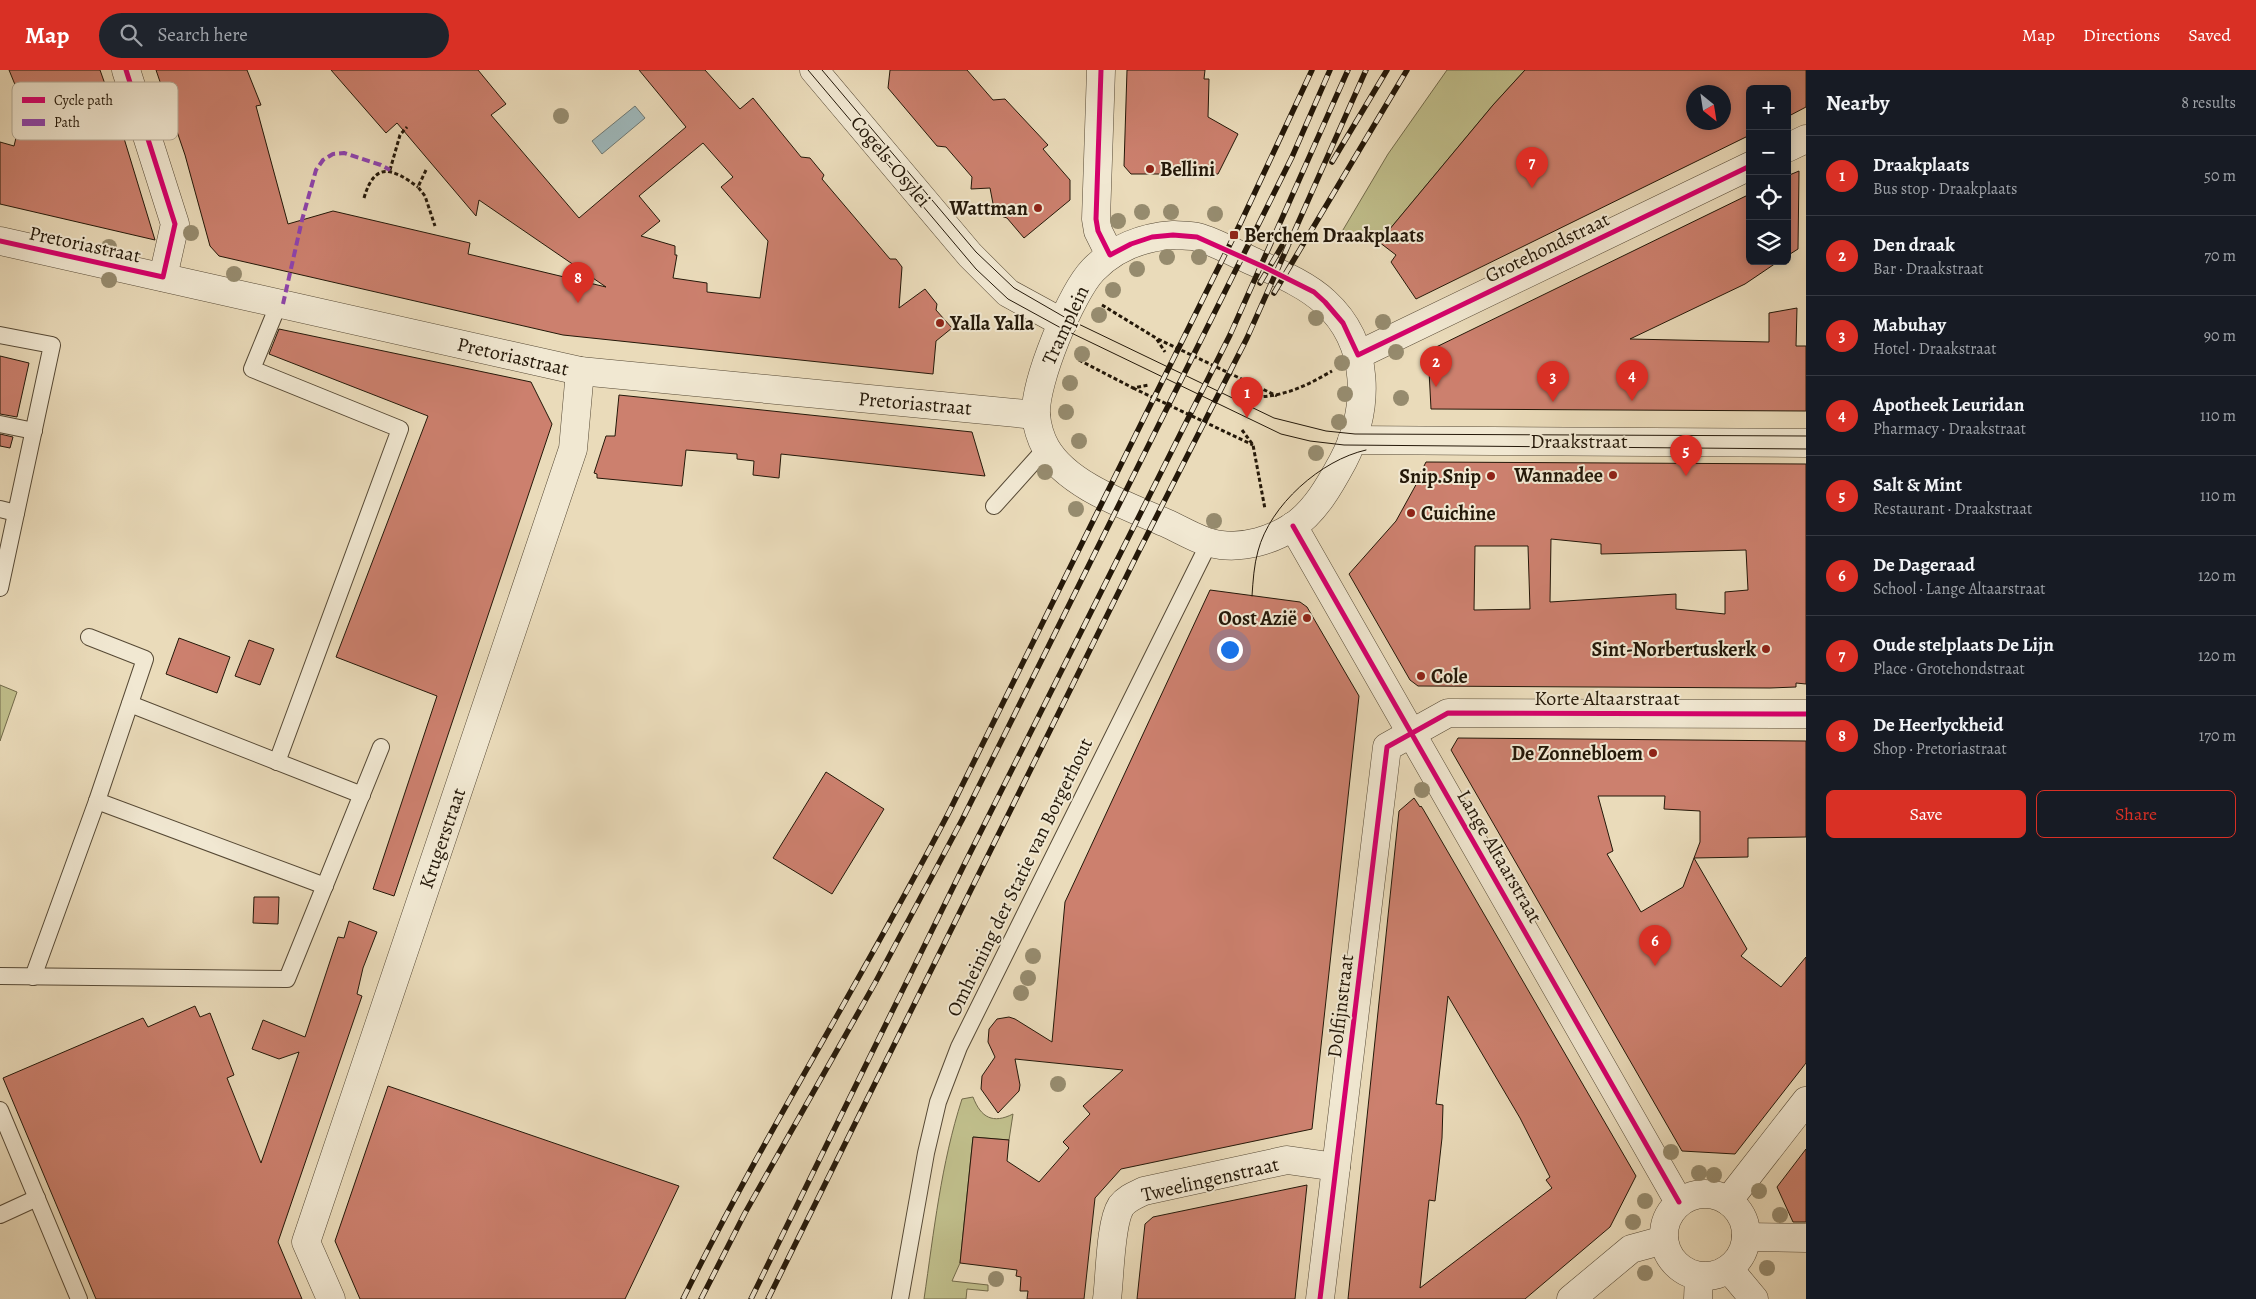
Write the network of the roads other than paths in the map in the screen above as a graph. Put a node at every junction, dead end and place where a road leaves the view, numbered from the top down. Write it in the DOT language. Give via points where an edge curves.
graph roads {
  1 [pos="126,70"];
  2 [pos="814,70"];
  3 [pos="1101,70"];
  4 [pos="130,82"];
  5 [pos="1806,139"];
  6 [pos="148,140"];
  7 [pos="1791,146"];
  8 [pos="1746,168"];
  9 [pos="0,241"];
  10 [pos="1110,255"];
  11 [pos="163,277"];
  12 [pos="278,303"];
  13 [pos="1063,323"];
  14 [pos="0,334"];
  15 [pos="1358,355"];
  16 [pos="580,371"];
  17 [pos="1036,415"];
  18 [pos="0,424"];
  19 [pos="34,431"];
  20 [pos="1352,440"];
  21 [pos="1806,443"];
  22 [pos="1046,448"];
  23 [pos="994,506"];
  24 [pos="0,509"];
  25 [pos="16,513"];
  26 [pos="1293,526"];
  27 [pos="1210,543"];
  28 [pos="0,588"];
  29 [pos="90,637"];
  30 [pos="130,704"];
  31 [pos="1806,714"];
  32 [pos="1412,732"];
  33 [pos="380,748"];
  34 [pos="277,762"];
  35 [pos="362,795"];
  36 [pos="97,801"];
  37 [pos="326,886"];
  38 [pos="0,976"];
  39 [pos="33,977"];
  40 [pos="1806,1101"];
  41 [pos="0,1110"];
  42 [pos="1336,1167"];
  43 [pos="37,1198"];
  44 [pos="1728,1200"];
  45 [pos="1679,1202"];
  46 [pos="0,1215"];
  47 [pos="1746,1238"];
  48 [pos="1806,1238"];
  49 [pos="1664,1240"];
  50 [pos="1729,1269"];
  51 [pos="1698,1287"];
  52 [pos="79,1299"];
  53 [pos="331,1299"];
  54 [pos="900,1299"];
  55 [pos="1107,1299"];
  56 [pos="1320,1299"];
  57 [pos="1571,1299"];
  58 [pos="1754,1299"];
  1 -- 4 [label="street"];
  2 -- 13 [label="street, Cogels-Osylei" via="995,282 1014,297"];
  3 -- 10 [label="street" via="1096,219"];
  5 -- 7 [label="street"];
  6 -- 11 [label="street" via="175,224"];
  8 -- 15 [label="street, Grotehondstraat"];
  9 -- 11 [label="street, Pretoriastraat"];
  10 -- 13 [label="street, Tramplein" via="1092,271"];
  10 -- 15 [label="street, Tramplein" via="1152,237 1197,237 1314,292 1349,333"];
  11 -- 12 [label="street, Pretoriastraat"];
  12 -- 16 [label="street, Pretoriastraat"];
  12 -- 34 [label="lane" via="252,369 400,429"];
  13 -- 17 [label="street, Tramplein" via="1044,368"];
  14 -- 19 [label="lane" via="52,345"];
  15 -- 20 [label="street, Tramplein" via="1362,407"];
  16 -- 17 [label="street, Pretoriastraat"];
  16 -- 53 [label="street, Krugerstraat" via="572,449 306,1242"];
  17 -- 22 [label="street, Tramplein"];
  18 -- 19 [label="lane"];
  19 -- 25 [label="lane"];
  20 -- 21 [label="street, Draakstraat"];
  20 -- 26 [label="street, Tramplein" via="1323,494"];
  22 -- 23 [label="lane"];
  22 -- 27 [label="street, Tramplein" via="1073,476 1099,492"];
  24 -- 25 [label="lane"];
  25 -- 28 [label="lane"];
  26 -- 27 [label="street, Tramplein" via="1268,539 1236,546"];
  26 -- 32 [label="street, Lange Altaarstraat"];
  27 -- 54 [label="lane, Omheining der Statie van Borgerhout" via="959,1047 938,1102 919,1186"];
  29 -- 30 [label="lane" via="145,660"];
  30 -- 34 [label="lane"];
  30 -- 36 [label="lane"];
  31 -- 32 [label="street, Korte Altaarstraat" via="1448,713"];
  32 -- 42 [label="street, Dolfijnstraat" via="1387,747"];
  32 -- 45 [label="street, Lange Altaarstraat"];
  33 -- 35 [label="lane"];
  34 -- 35 [label="lane"];
  35 -- 37 [label="lane"];
  36 -- 37 [label="lane"];
  36 -- 39 [label="lane"];
  37 -- 39 [label="lane" via="287,979"];
  38 -- 39 [label="lane"];
  40 -- 44 [label="street"];
  41 -- 43 [label="lane"];
  42 -- 55 [label="street, Tweelingenstraat" via="1286,1160 1144,1191 1130,1198 1115,1219"];
  42 -- 56 [label="street, Dolfijnstraat"];
  43 -- 46 [label="lane"];
  43 -- 52 [label="lane"];
  44 -- 45 [label="street" via="1704,1194"];
  44 -- 47 [label="street" via="1742,1217"];
  45 -- 49 [label="street" via="1666,1223"];
  47 -- 48 [label="street"];
  47 -- 50 [label="street" via="1738,1260"];
  49 -- 51 [label="street" via="1666,1250 1676,1264"];
  49 -- 57 [label="street" via="1631,1249"];
  50 -- 51 [label="street" via="1709,1276"];
  50 -- 58 [label="street"];
}
